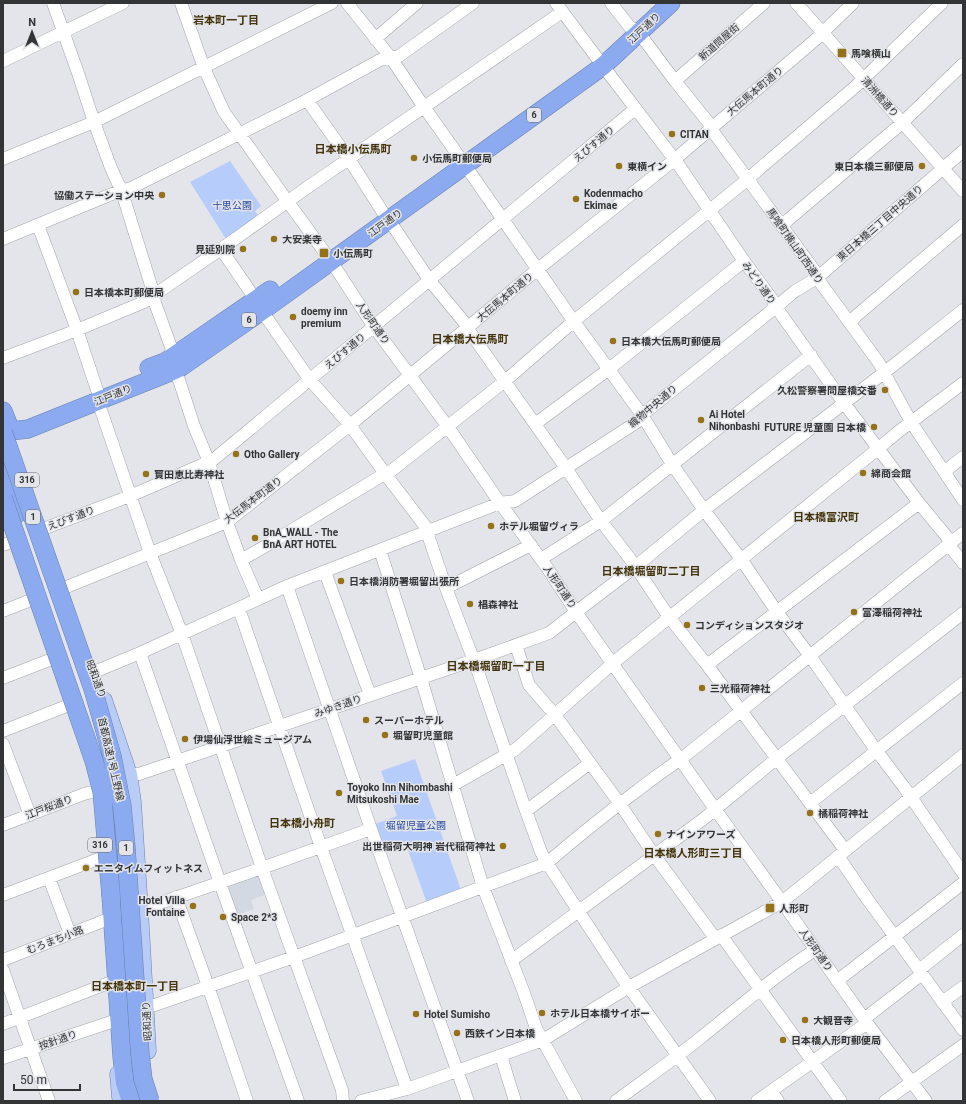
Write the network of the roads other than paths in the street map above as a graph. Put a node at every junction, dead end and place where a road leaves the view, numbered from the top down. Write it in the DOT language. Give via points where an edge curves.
graph roads {
  1 [pos="52,3"];
  2 [pos="123,3"];
  3 [pos="181,3"];
  4 [pos="332,3"];
  5 [pos="347,3"];
  6 [pos="417,3"];
  7 [pos="473,3"];
  8 [pos="611,3"];
  9 [pos="653,3"];
  10 [pos="671,3"];
  11 [pos="764,3"];
  12 [pos="796,3"];
  13 [pos="853,3"];
  14 [pos="942,3"];
  15 [pos="559,7"];
  16 [pos="634,29"];
  17 [pos="63,32"];
  18 [pos="823,33"];
  19 [pos="376,39"];
  20 [pos="391,58"];
  21 [pos="3,61"];
  22 [pos="599,62"];
  23 [pos="963,64"];
  24 [pos="204,68"];
  25 [pos="864,78"];
  26 [pos="675,81"];
  27 [pos="307,100"];
  28 [pos="424,107"];
  29 [pos="635,109"];
  30 [pos="94,122"];
  31 [pos="902,123"];
  32 [pos="711,128"];
  33 [pos="240,134"];
  34 [pos="963,151"];
  35 [pos="3,159"];
  36 [pos="349,159"];
  37 [pos="462,160"];
  38 [pos="674,160"];
  39 [pos="943,169"];
  40 [pos="748,178"];
  41 [pos="963,191"];
  42 [pos="122,192"];
  43 [pos="288,202"];
  44 [pos="710,211"];
  45 [pos="386,215"];
  46 [pos="503,220"];
  47 [pos="38,225"];
  48 [pos="781,225"];
  49 [pos="963,225"];
  50 [pos="3,239"];
  51 [pos="221,250"];
  52 [pos="328,256"];
  53 [pos="744,261"];
  54 [pos="538,269"];
  55 [pos="817,278"];
  56 [pos="430,281"];
  57 [pos="795,291"];
  58 [pos="154,295"];
  59 [pos="261,304"];
  60 [pos="776,307"];
  61 [pos="963,310"];
  62 [pos="574,321"];
  63 [pos="850,323"];
  64 [pos="374,327"];
  65 [pos="467,328"];
  66 [pos="77,330"];
  67 [pos="811,355"];
  68 [pos="3,358"];
  69 [pos="166,367"];
  70 [pos="608,369"];
  71 [pos="885,372"];
  72 [pos="410,374"];
  73 [pos="310,380"];
  74 [pos="505,382"];
  75 [pos="963,383"];
  76 [pos="97,396"];
  77 [pos="844,403"];
  78 [pos="3,411"];
  79 [pos="642,415"];
  80 [pos="911,422"];
  81 [pos="534,424"];
  82 [pos="350,425"];
  83 [pos="448,427"];
  84 [pos="5,435"];
  85 [pos="879,448"];
  86 [pos="963,457"];
  87 [pos="209,462"];
  88 [pos="672,464"];
  89 [pos="566,468"];
  90 [pos="6,472"];
  91 [pos="944,472"];
  92 [pos="386,475"];
  93 [pos="130,496"];
  94 [pos="3,498"];
  95 [pos="963,500"];
  96 [pos="500,503"];
  97 [pos="919,503"];
  98 [pos="704,510"];
  99 [pos="3,519"];
  100 [pos="601,521"];
  101 [pos="227,522"];
  102 [pos="43,529"];
  103 [pos="428,531"];
  104 [pos="963,532"];
  105 [pos="7,543"];
  106 [pos="949,543"];
  107 [pos="531,545"];
  108 [pos="380,550"];
  109 [pos="150,553"];
  110 [pos="541,559"];
  111 [pos="741,559"];
  112 [pos="241,560"];
  113 [pos="963,563"];
  114 [pos="635,567"];
  115 [pos="326,572"];
  116 [pos="287,586"];
  117 [pos="64,588"];
  118 [pos="446,588"];
  119 [pos="38,598"];
  120 [pos="258,599"];
  121 [pos="239,609"];
  122 [pos="3,611"];
  123 [pos="576,612"];
  124 [pos="777,612"];
  125 [pos="963,613"];
  126 [pos="669,617"];
  127 [pos="182,634"];
  128 [pos="516,645"];
  129 [pos="85,646"];
  130 [pos="140,653"];
  131 [pos="810,656"];
  132 [pos="52,659"];
  133 [pos="474,660"];
  134 [pos="613,664"];
  135 [pos="707,665"];
  136 [pos="94,672"];
  137 [pos="3,678"];
  138 [pos="420,678"];
  139 [pos="963,683"];
  140 [pos="370,695"];
  141 [pos="844,705"];
  142 [pos="69,706"];
  143 [pos="330,709"];
  144 [pos="740,711"];
  145 [pos="555,715"];
  146 [pos="280,726"];
  147 [pos="3,731"];
  148 [pos="3,744"];
  149 [pos="220,746"];
  150 [pos="876,750"];
  151 [pos="506,755"];
  152 [pos="963,755"];
  153 [pos="776,759"];
  154 [pos="177,760"];
  155 [pos="680,760"];
  156 [pos="590,763"];
  157 [pos="129,774"];
  158 [pos="453,785"];
  159 [pos="96,791"];
  160 [pos="911,797"];
  161 [pos="810,803"];
  162 [pos="620,804"];
  163 [pos="715,809"];
  164 [pos="526,811"];
  165 [pos="30,815"];
  166 [pos="134,821"];
  167 [pos="3,825"];
  168 [pos="371,829"];
  169 [pos="321,847"];
  170 [pos="841,853"];
  171 [pos="654,855"];
  172 [pos="101,858"];
  173 [pos="547,863"];
  174 [pos="262,868"];
  175 [pos="963,873"];
  176 [pos="49,878"];
  177 [pos="220,882"];
  178 [pos="963,883"];
  179 [pos="483,887"];
  180 [pos="3,895"];
  181 [pos="116,896"];
  182 [pos="176,897"];
  183 [pos="782,902"];
  184 [pos="140,910"];
  185 [pos="579,912"];
  186 [pos="402,917"];
  187 [pos="106,920"];
  188 [pos="70,934"];
  189 [pos="963,935"];
  190 [pos="352,936"];
  191 [pos="894,936"];
  192 [pos="718,937"];
  193 [pos="815,950"];
  194 [pos="294,957"];
  195 [pos="3,960"];
  196 [pos="511,961"];
  197 [pos="3,970"];
  198 [pos="252,972"];
  199 [pos="921,972"];
  200 [pos="837,981"];
  201 [pos="111,982"];
  202 [pos="208,986"];
  203 [pos="629,987"];
  204 [pos="963,987"];
  205 [pos="760,990"];
  206 [pos="942,1002"];
  207 [pos="146,1008"];
  208 [pos="20,1017"];
  209 [pos="114,1021"];
  210 [pos="865,1021"];
  211 [pos="3,1024"];
  212 [pos="963,1030"];
  213 [pos="543,1040"];
  214 [pos="963,1045"];
  215 [pos="31,1049"];
  216 [pos="501,1056"];
  217 [pos="679,1056"];
  218 [pos="3,1058"];
  219 [pos="812,1062"];
  220 [pos="457,1072"];
  221 [pos="911,1082"];
  222 [pos="407,1089"];
  223 [pos="774,1096"];
  224 [pos="49,1101"];
  225 [pos="121,1101"];
  226 [pos="131,1101"];
  227 [pos="146,1101"];
  228 [pos="150,1101"];
  229 [pos="247,1101"];
  230 [pos="298,1101"];
  231 [pos="344,1101"];
  232 [pos="361,1101"];
  233 [pos="468,1101"];
  234 [pos="515,1101"];
  235 [pos="576,1101"];
  236 [pos="616,1101"];
  237 [pos="710,1101"];
  238 [pos="757,1101"];
  239 [pos="841,1101"];
  240 [pos="885,1101"];
  241 [pos="926,1101"];
  1 -- 17 [label="street"];
  2 -- 17 [label="street"];
  3 -- 24 [label="street, 人形町通り"];
  4 -- 24 [label="street"];
  5 -- 19 [label="street"];
  6 -- 19 [label="street"];
  7 -- 20 [label="street" via="399,56"];
  8 -- 16 [label="street, 馬喰町横山町西通り"];
  9 -- 16 [label="highway, 江戸通り / 6"];
  10 -- 16 [label="highway, 江戸通り / 6"];
  11 -- 26 [label="street, 新道問屋街"];
  12 -- 18 [label="street, 清洲橋通り"];
  13 -- 18 [label="street, 大伝馬本町通り"];
  14 -- 25 [label="street"];
  15 -- 22 [label="street, みどり通り"];
  15 -- 28 [label="street"];
  16 -- 22 [label="highway, 江戸通り / 6"];
  16 -- 26 [label="street, 馬喰町横山町西通り"];
  17 -- 21 [label="street"];
  17 -- 30 [label="street"];
  18 -- 25 [label="street, 清洲橋通り"];
  18 -- 32 [label="street, 大伝馬本町通り"];
  19 -- 20 [label="street"];
  20 -- 27 [label="street" via="380,60"];
  20 -- 28 [label="street"];
  22 -- 29 [label="street, みどり通り"];
  22 -- 37 [label="highway, 江戸通り / 6"];
  23 -- 31 [label="street"];
  24 -- 30 [label="street"];
  24 -- 33 [label="street, 人形町通り" via="224,112"];
  25 -- 31 [label="street, 清洲橋通り"];
  25 -- 40 [label="street"];
  26 -- 32 [label="street, 馬喰町横山町西通り"];
  27 -- 33 [label="street"];
  27 -- 36 [label="street"];
  28 -- 36 [label="street"];
  28 -- 37 [label="street"];
  29 -- 38 [label="street, みどり通り"];
  29 -- 46 [label="street, えびす通り"];
  30 -- 35 [label="street"];
  30 -- 42 [label="street"];
  31 -- 39 [label="street, 清洲橋通り"];
  31 -- 48 [label="street"];
  32 -- 38 [label="street, 大伝馬本町通り"];
  32 -- 40 [label="street, 馬喰町横山町西通り"];
  33 -- 42 [label="street"];
  33 -- 43 [label="street, 人形町通り"];
  34 -- 39 [label="street, 東日本橋三丁目中央通り"];
  36 -- 43 [label="street"];
  36 -- 45 [label="street"];
  37 -- 45 [label="highway, 江戸通り / 6"];
  37 -- 46 [label="street"];
  38 -- 44 [label="street, みどり通り"];
  38 -- 54 [label="street, 大伝馬本町通り"];
  39 -- 41 [label="street, 清洲橋通り"];
  39 -- 55 [label="street, 東日本橋三丁目中央通り"];
  40 -- 44 [label="street"];
  40 -- 48 [label="street, 馬喰町横山町西通り"];
  42 -- 47 [label="street"];
  42 -- 58 [label="street"];
  43 -- 51 [label="street"];
  43 -- 52 [label="street, 人形町通り"];
  44 -- 53 [label="street, みどり通り"];
  44 -- 62 [label="street"];
  45 -- 52 [label="highway, 江戸通り / 6"];
  45 -- 56 [label="street"];
  46 -- 54 [label="street"];
  46 -- 56 [label="street, えびす通り"];
  47 -- 50 [label="street"];
  47 -- 66 [label="street"];
  48 -- 55 [label="street, 馬喰町横山町西通り" via="814,270"];
  49 -- 63 [label="street"];
  51 -- 58 [label="street"];
  51 -- 59 [label="street"];
  52 -- 59 [label="highway, 江戸通り / 6"];
  52 -- 64 [label="street, 人形町通り"];
  53 -- 60 [label="street, みどり通り"];
  53 -- 70 [label="street"];
  54 -- 62 [label="street"];
  54 -- 65 [label="street, 大伝馬本町通り"];
  55 -- 57 [label="street, 東日本橋三丁目中央通り"];
  55 -- 63 [label="street, 馬喰町横山町西通り"];
  56 -- 64 [label="street, えびす通り"];
  56 -- 65 [label="street"];
  57 -- 60 [label="street, 織物中央通り"];
  58 -- 66 [label="street" via="144,302"];
  58 -- 69 [label="street" via="172,352"];
  59 -- 69 [label="highway, 江戸通り / 6" via="181,367"];
  59 -- 73 [label="street" via="266,317"];
  60 -- 67 [label="street, みどり通り"];
  60 -- 79 [label="street, 織物中央通り"];
  61 -- 71 [label="street, みゆき通り"];
  62 -- 70 [label="street"];
  62 -- 74 [label="street"];
  63 -- 71 [label="street, 馬喰町横山町西通り"];
  64 -- 72 [label="street, 人形町通り"];
  64 -- 73 [label="street, えびす通り"];
  65 -- 72 [label="street, 大伝馬本町通り"];
  65 -- 74 [label="street"];
  66 -- 68 [label="street"];
  66 -- 76 [label="street"];
  67 -- 77 [label="street, みどり通り"];
  67 -- 88 [label="street"];
  69 -- 76 [label="highway, 江戸通り / 6"];
  69 -- 87 [label="street" via="179,380"];
  70 -- 79 [label="street"];
  70 -- 81 [label="street"];
  71 -- 77 [label="street, みゆき通り"];
  71 -- 80 [label="street, 馬喰町横山町西通り"];
  72 -- 82 [label="street, 大伝馬本町通り"];
  72 -- 83 [label="street, 人形町通り"];
  73 -- 82 [label="street"];
  73 -- 87 [label="street, えびす通り"];
  74 -- 81 [label="street"];
  74 -- 83 [label="street"];
  75 -- 80 [label="street"];
  76 -- 84 [label="highway, 江戸通り / 6" via="28,430"];
  76 -- 93 [label="street"];
  77 -- 85 [label="street, みどり通り"];
  77 -- 98 [label="street, みゆき通り"];
  78 -- 84 [label="highway, 昭和通り"];
  79 -- 88 [label="street"];
  79 -- 89 [label="street, 織物中央通り" via="637,422"];
  80 -- 85 [label="street"];
  80 -- 91 [label="street, 馬喰町横山町西通り"];
  81 -- 89 [label="street"];
  82 -- 92 [label="street"];
  82 -- 101 [label="street, 大伝馬本町通り"];
  83 -- 92 [label="street"];
  83 -- 96 [label="street, 人形町通り"];
  84 -- 102 [label="main road, 昭和通り / 316"];
  84 -- 228 [label="highway, 首都高速1号上野線 / 1, bridge" via="93,689 118,780 126,847 140,1054 143,1079"];
  85 -- 97 [label="street, みどり通り"];
  85 -- 111 [label="street"];
  86 -- 91 [label="street"];
  87 -- 93 [label="street, えびす通り"];
  87 -- 101 [label="street"];
  88 -- 98 [label="street"];
  88 -- 100 [label="street"];
  89 -- 96 [label="street, 織物中央通り" via="515,501"];
  89 -- 100 [label="street"];
  90 -- 119 [label="highway"];
  90 -- 129 [label="highway" via="52,595"];
  91 -- 95 [label="street, 馬喰町横山町西通り"];
  92 -- 103 [label="street"];
  92 -- 112 [label="street" via="380,476"];
  93 -- 102 [label="street, えびす通り"];
  93 -- 109 [label="street"];
  94 -- 181 [label="highway, 首都高速1号上野線 / 1, bridge" via="94,761 102,797"];
  96 -- 103 [label="street, 織物中央通り"];
  96 -- 107 [label="street, 人形町通り"];
  97 -- 106 [label="street, みどり通り"];
  97 -- 124 [label="street"];
  98 -- 111 [label="street"];
  98 -- 114 [label="street, みゆき通り"];
  99 -- 105 [label="main road"];
  100 -- 110 [label="street"];
  100 -- 114 [label="street"];
  101 -- 109 [label="street, 大伝馬本町通り"];
  101 -- 112 [label="street"];
  102 -- 117 [label="main road, 昭和通り / 316"];
  103 -- 108 [label="street, 織物中央通り"];
  103 -- 118 [label="street"];
  104 -- 106 [label="street"];
  105 -- 119 [label="main road"];
  106 -- 113 [label="street, みどり通り"];
  106 -- 131 [label="street"];
  107 -- 110 [label="street, 人形町通り"];
  107 -- 118 [label="street"];
  108 -- 115 [label="street, 織物中央通り"];
  108 -- 138 [label="street"];
  109 -- 117 [label="street, 大伝馬本町通り"];
  109 -- 127 [label="street"];
  110 -- 123 [label="street, 人形町通り"];
  111 -- 124 [label="street"];
  111 -- 126 [label="street"];
  112 -- 120 [label="street"];
  114 -- 123 [label="street, みゆき通り"];
  114 -- 126 [label="street"];
  115 -- 116 [label="street, 織物中央通り"];
  115 -- 140 [label="street"];
  116 -- 120 [label="street, 織物中央通り"];
  116 -- 143 [label="street"];
  117 -- 129 [label="main road, 昭和通り / 316"];
  118 -- 133 [label="street"];
  119 -- 122 [label="street"];
  119 -- 132 [label="highway" via="50,626"];
  119 -- 181 [label="highway, bridge" via="59,636 100,749 111,790"];
  120 -- 121 [label="street, 織物中央通り"];
  121 -- 127 [label="street, 織物中央通り"];
  121 -- 146 [label="street"];
  123 -- 128 [label="street, みゆき通り" via="549,634"];
  123 -- 134 [label="street, 人形町通り"];
  124 -- 131 [label="street"];
  124 -- 135 [label="street"];
  125 -- 141 [label="street"];
  126 -- 134 [label="street"];
  126 -- 135 [label="street"];
  127 -- 130 [label="street, 織物中央通り"];
  127 -- 149 [label="street"];
  128 -- 133 [label="street, みゆき通り"];
  128 -- 145 [label="street" via="530,684"];
  129 -- 136 [label="main road, 昭和通り / 316"];
  130 -- 136 [label="street, 織物中央通り"];
  130 -- 154 [label="street"];
  131 -- 141 [label="street"];
  131 -- 144 [label="street"];
  132 -- 137 [label="street"];
  132 -- 142 [label="main road, 316"];
  133 -- 138 [label="street, みゆき通り"];
  133 -- 151 [label="street"];
  134 -- 145 [label="street"];
  134 -- 155 [label="street, 人形町通り"];
  135 -- 144 [label="street"];
  136 -- 157 [label="main road, 昭和通り / 316"];
  138 -- 140 [label="street, みゆき通り"];
  138 -- 158 [label="street"];
  139 -- 150 [label="street"];
  140 -- 143 [label="street, みゆき通り"];
  141 -- 150 [label="street"];
  141 -- 153 [label="street"];
  142 -- 147 [label="street"];
  142 -- 159 [label="main road, 316" via="89,762"];
  143 -- 146 [label="street, みゆき通り"];
  143 -- 168 [label="street"];
  144 -- 153 [label="street"];
  144 -- 155 [label="street"];
  145 -- 151 [label="street"];
  145 -- 156 [label="street"];
  146 -- 149 [label="street, みゆき通り"];
  146 -- 169 [label="street"];
  148 -- 165 [label="street"];
  149 -- 154 [label="street, みゆき通り"];
  149 -- 174 [label="street"];
  150 -- 160 [label="street"];
  150 -- 161 [label="street"];
  151 -- 158 [label="street"];
  151 -- 164 [label="street"];
  152 -- 160 [label="street"];
  153 -- 161 [label="street"];
  153 -- 163 [label="street"];
  154 -- 157 [label="street, みゆき通り" via="140,774"];
  154 -- 177 [label="street"];
  155 -- 162 [label="street"];
  155 -- 163 [label="street, 人形町通り"];
  156 -- 162 [label="street"];
  156 -- 164 [label="street"];
  157 -- 159 [label="street, みゆき通り"];
  157 -- 166 [label="main road, 昭和通り / 316"];
  158 -- 179 [label="street"];
  159 -- 165 [label="street, 江戸桜通り"];
  159 -- 172 [label="main road, 316"];
  160 -- 170 [label="street"];
  160 -- 175 [label="street"];
  161 -- 170 [label="street"];
  162 -- 171 [label="street"];
  162 -- 173 [label="street"];
  163 -- 171 [label="street"];
  163 -- 183 [label="street, 人形町通り"];
  164 -- 173 [label="street"];
  165 -- 167 [label="street, 江戸桜通り"];
  166 -- 181 [label="highway" via="124,850"];
  166 -- 184 [label="main road, 昭和通り / 316"];
  168 -- 169 [label="street"];
  168 -- 186 [label="street"];
  169 -- 174 [label="street"];
  169 -- 190 [label="street"];
  170 -- 183 [label="street"];
  170 -- 191 [label="street"];
  171 -- 185 [label="street"];
  171 -- 192 [label="street"];
  172 -- 176 [label="street"];
  172 -- 187 [label="main road, 316"];
  173 -- 179 [label="street"];
  173 -- 185 [label="street"];
  174 -- 177 [label="street"];
  174 -- 194 [label="street"];
  176 -- 180 [label="street"];
  176 -- 188 [label="street"];
  177 -- 182 [label="street"];
  177 -- 198 [label="street"];
  178 -- 191 [label="street"];
  179 -- 186 [label="street"];
  179 -- 196 [label="street"];
  181 -- 226 [label="highway, 首都高速1号上野線 / 1" via="122,1057 125,1083"];
  181 -- 227 [label="highway" via="133,1056 138,1081"];
  182 -- 184 [label="street"];
  182 -- 202 [label="street"];
  183 -- 192 [label="street"];
  183 -- 193 [label="street, 人形町通り"];
  184 -- 207 [label="main road, 昭和通り / 316"];
  185 -- 196 [label="street"];
  185 -- 203 [label="street"];
  186 -- 190 [label="street"];
  186 -- 220 [label="street"];
  187 -- 188 [label="street, むろまち小路"];
  187 -- 201 [label="main road, 316"];
  188 -- 195 [label="street, むろまち小路"];
  189 -- 199 [label="street"];
  190 -- 194 [label="street"];
  190 -- 222 [label="street"];
  191 -- 199 [label="street"];
  191 -- 200 [label="street"];
  192 -- 203 [label="street"];
  192 -- 205 [label="street"];
  193 -- 200 [label="street, 人形町通り"];
  193 -- 205 [label="street"];
  194 -- 198 [label="street"];
  194 -- 231 [label="street"];
  196 -- 213 [label="street"];
  197 -- 208 [label="street"];
  198 -- 202 [label="street"];
  198 -- 230 [label="street"];
  199 -- 206 [label="street"];
  199 -- 210 [label="street"];
  200 -- 210 [label="street, 人形町通り"];
  201 -- 208 [label="street"];
  201 -- 209 [label="main road, 316"];
  202 -- 207 [label="street"];
  202 -- 229 [label="street"];
  203 -- 213 [label="street"];
  203 -- 217 [label="street"];
  204 -- 206 [label="street"];
  205 -- 217 [label="street"];
  205 -- 219 [label="street"];
  206 -- 212 [label="street"];
  207 -- 228 [label="main road, 昭和通り / 316"];
  208 -- 211 [label="street"];
  208 -- 215 [label="street"];
  209 -- 215 [label="street, 按針通り"];
  209 -- 225 [label="main road, 316"];
  210 -- 219 [label="street"];
  210 -- 221 [label="street, 人形町通り"];
  213 -- 216 [label="street"];
  213 -- 235 [label="street"];
  214 -- 221 [label="street"];
  215 -- 218 [label="street, 按針通り"];
  215 -- 224 [label="street"];
  216 -- 220 [label="street"];
  216 -- 234 [label="street"];
  217 -- 236 [label="street"];
  217 -- 237 [label="street"];
  219 -- 223 [label="street"];
  219 -- 239 [label="street"];
  220 -- 222 [label="street"];
  220 -- 233 [label="street"];
  221 -- 240 [label="street"];
  221 -- 241 [label="street, 人形町通り"];
  222 -- 232 [label="street"];
  223 -- 238 [label="street"];
}
